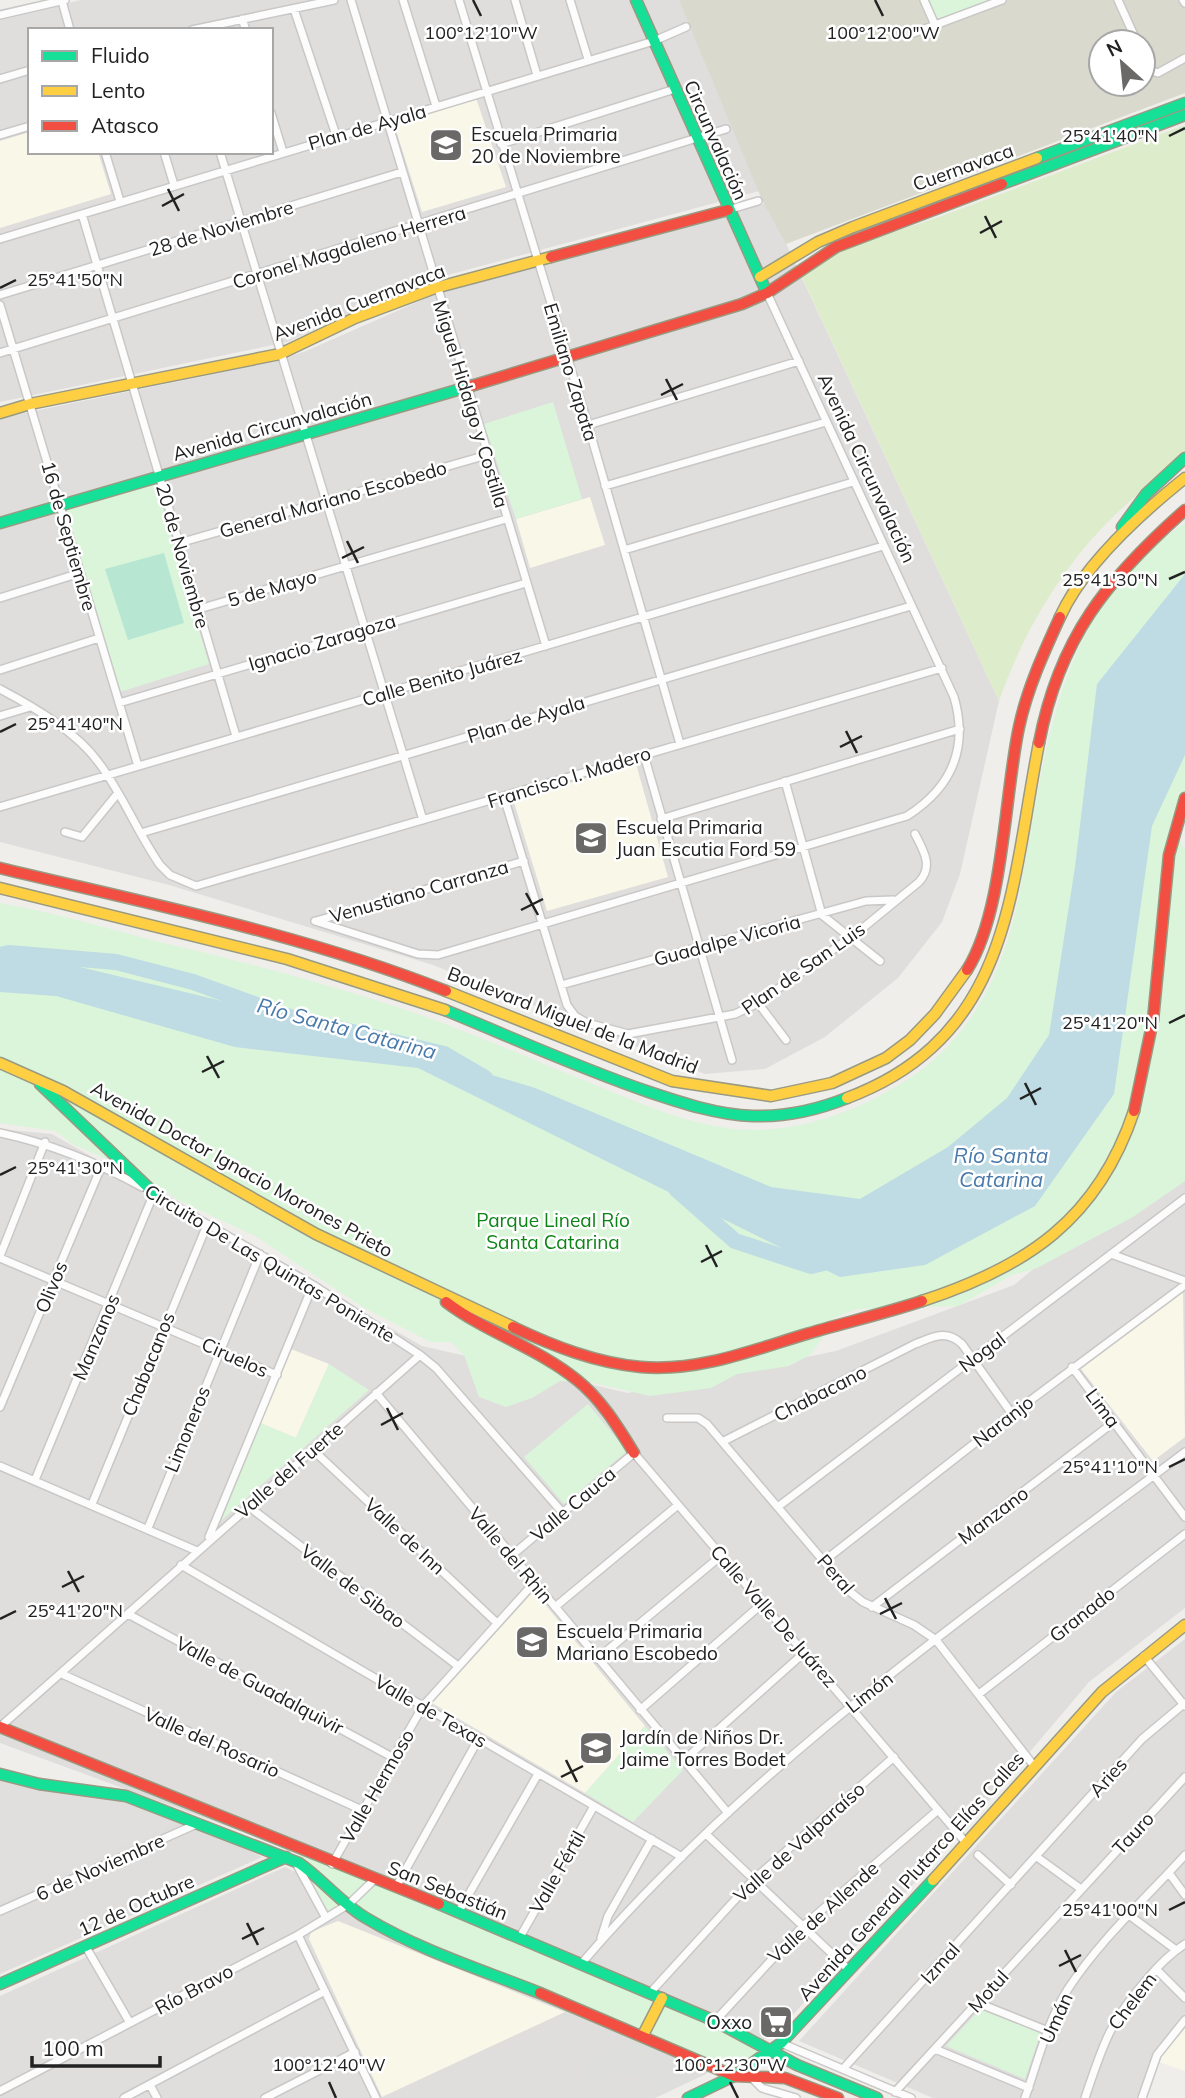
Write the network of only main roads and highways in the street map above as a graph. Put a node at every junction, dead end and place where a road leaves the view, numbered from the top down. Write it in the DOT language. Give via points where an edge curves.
graph roads {
  1 [pos="636,0"];
  2 [pos="1185,103"];
  3 [pos="1185,115"];
  4 [pos="728,211"];
  5 [pos="760,277"];
  6 [pos="767,293"];
  7 [pos="0,413"];
  8 [pos="1185,458"];
  9 [pos="1185,478"];
  10 [pos="1185,510"];
  11 [pos="1,520"];
  12 [pos="1116,539"];
  13 [pos="1185,798"];
  14 [pos="0,868"];
  15 [pos="0,888"];
  16 [pos="0,1063"];
  17 [pos="35,1079"];
  18 [pos="154,1193"];
  19 [pos="432,1290"];
  20 [pos="635,1453"];
  21 [pos="1185,1625"];
  22 [pos="0,1727"];
  23 [pos="0,1774"];
  24 [pos="290,1859"];
  25 [pos="0,1984"];
  26 [pos="662,1998"];
  27 [pos="643,2035"];
  28 [pos="777,2046"];
  29 [pos="734,2076"];
  30 [pos="688,2098"];
  31 [pos="838,2098"];
  32 [pos="877,2098"];
  1 -- 4 [label="main road, Circunvalación"];
  2 -- 5 [label="main road, Cuernavaca" via="853,227"];
  3 -- 6 [label="main road, Cuernavaca" via="836,247"];
  4 -- 5 [label="main road, Circunvalación"];
  4 -- 7 [label="main road, Avenida Cuernavaca" via="435,288 355,318 280,354"];
  5 -- 6 [label="main road, Circunvalación"];
  6 -- 11 [label="main road, Avenida Circunvalación" via="305,436"];
  8 -- 12 [label="main road" via="1146,494"];
  9 -- 12 [label="main road, Boulevard Miguel de la Madrid"];
  10 -- 15 [label="main road, Boulevard Miguel de la Madrid" via="1116,572 1065,653 1041,721 1007,918 978,992 954,1025 919,1059 880,1085 844,1100 795,1112 751,1116 680,1102 333,971"];
  12 -- 14 [label="main road, Boulevard Miguel de la Madrid" via="1063,611 1029,690 990,907 969,967 910,1040 886,1058 832,1083 771,1096 672,1081 378,964 282,936"];
  13 -- 19 [label="main road, Avenida Doctor Ignacio Morones Prieto" via="1171,845 1148,1044 1136,1105 1111,1165 1084,1207 1018,1261 870,1317 673,1367 626,1365 574,1353"];
  16 -- 17 [label="main road, Avenida Doctor Ignacio Morones Prieto"];
  17 -- 18 [label="main road"];
  17 -- 19 [label="main road, Avenida Doctor Ignacio Morones Prieto" via="316,1234"];
  19 -- 20 [label="main road" via="465,1319 581,1383"];
  21 -- 28 [label="main road, Avenida General Plutarco Elías Calles" via="1102,1692"];
  22 -- 26 [label="main road, San Sebastián"];
  23 -- 24 [label="main road" via="126,1796"];
  24 -- 25 [label="main road, 12 de Octubre"];
  24 -- 27 [label="main road" via="315,1873 371,1923 393,1934"];
  26 -- 27 [label="main road"];
  26 -- 28 [label="main road, San Sebastián"];
  27 -- 29 [label="main road"];
  28 -- 29 [label="main road, Avenida General Plutarco Elías Calles"];
  28 -- 32 [label="main road, San Sebastián" via="797,2065"];
  29 -- 30 [label="main road, Avenida General Plutarco Elías Calles"];
  29 -- 31 [label="main road" via="793,2080"];
}
